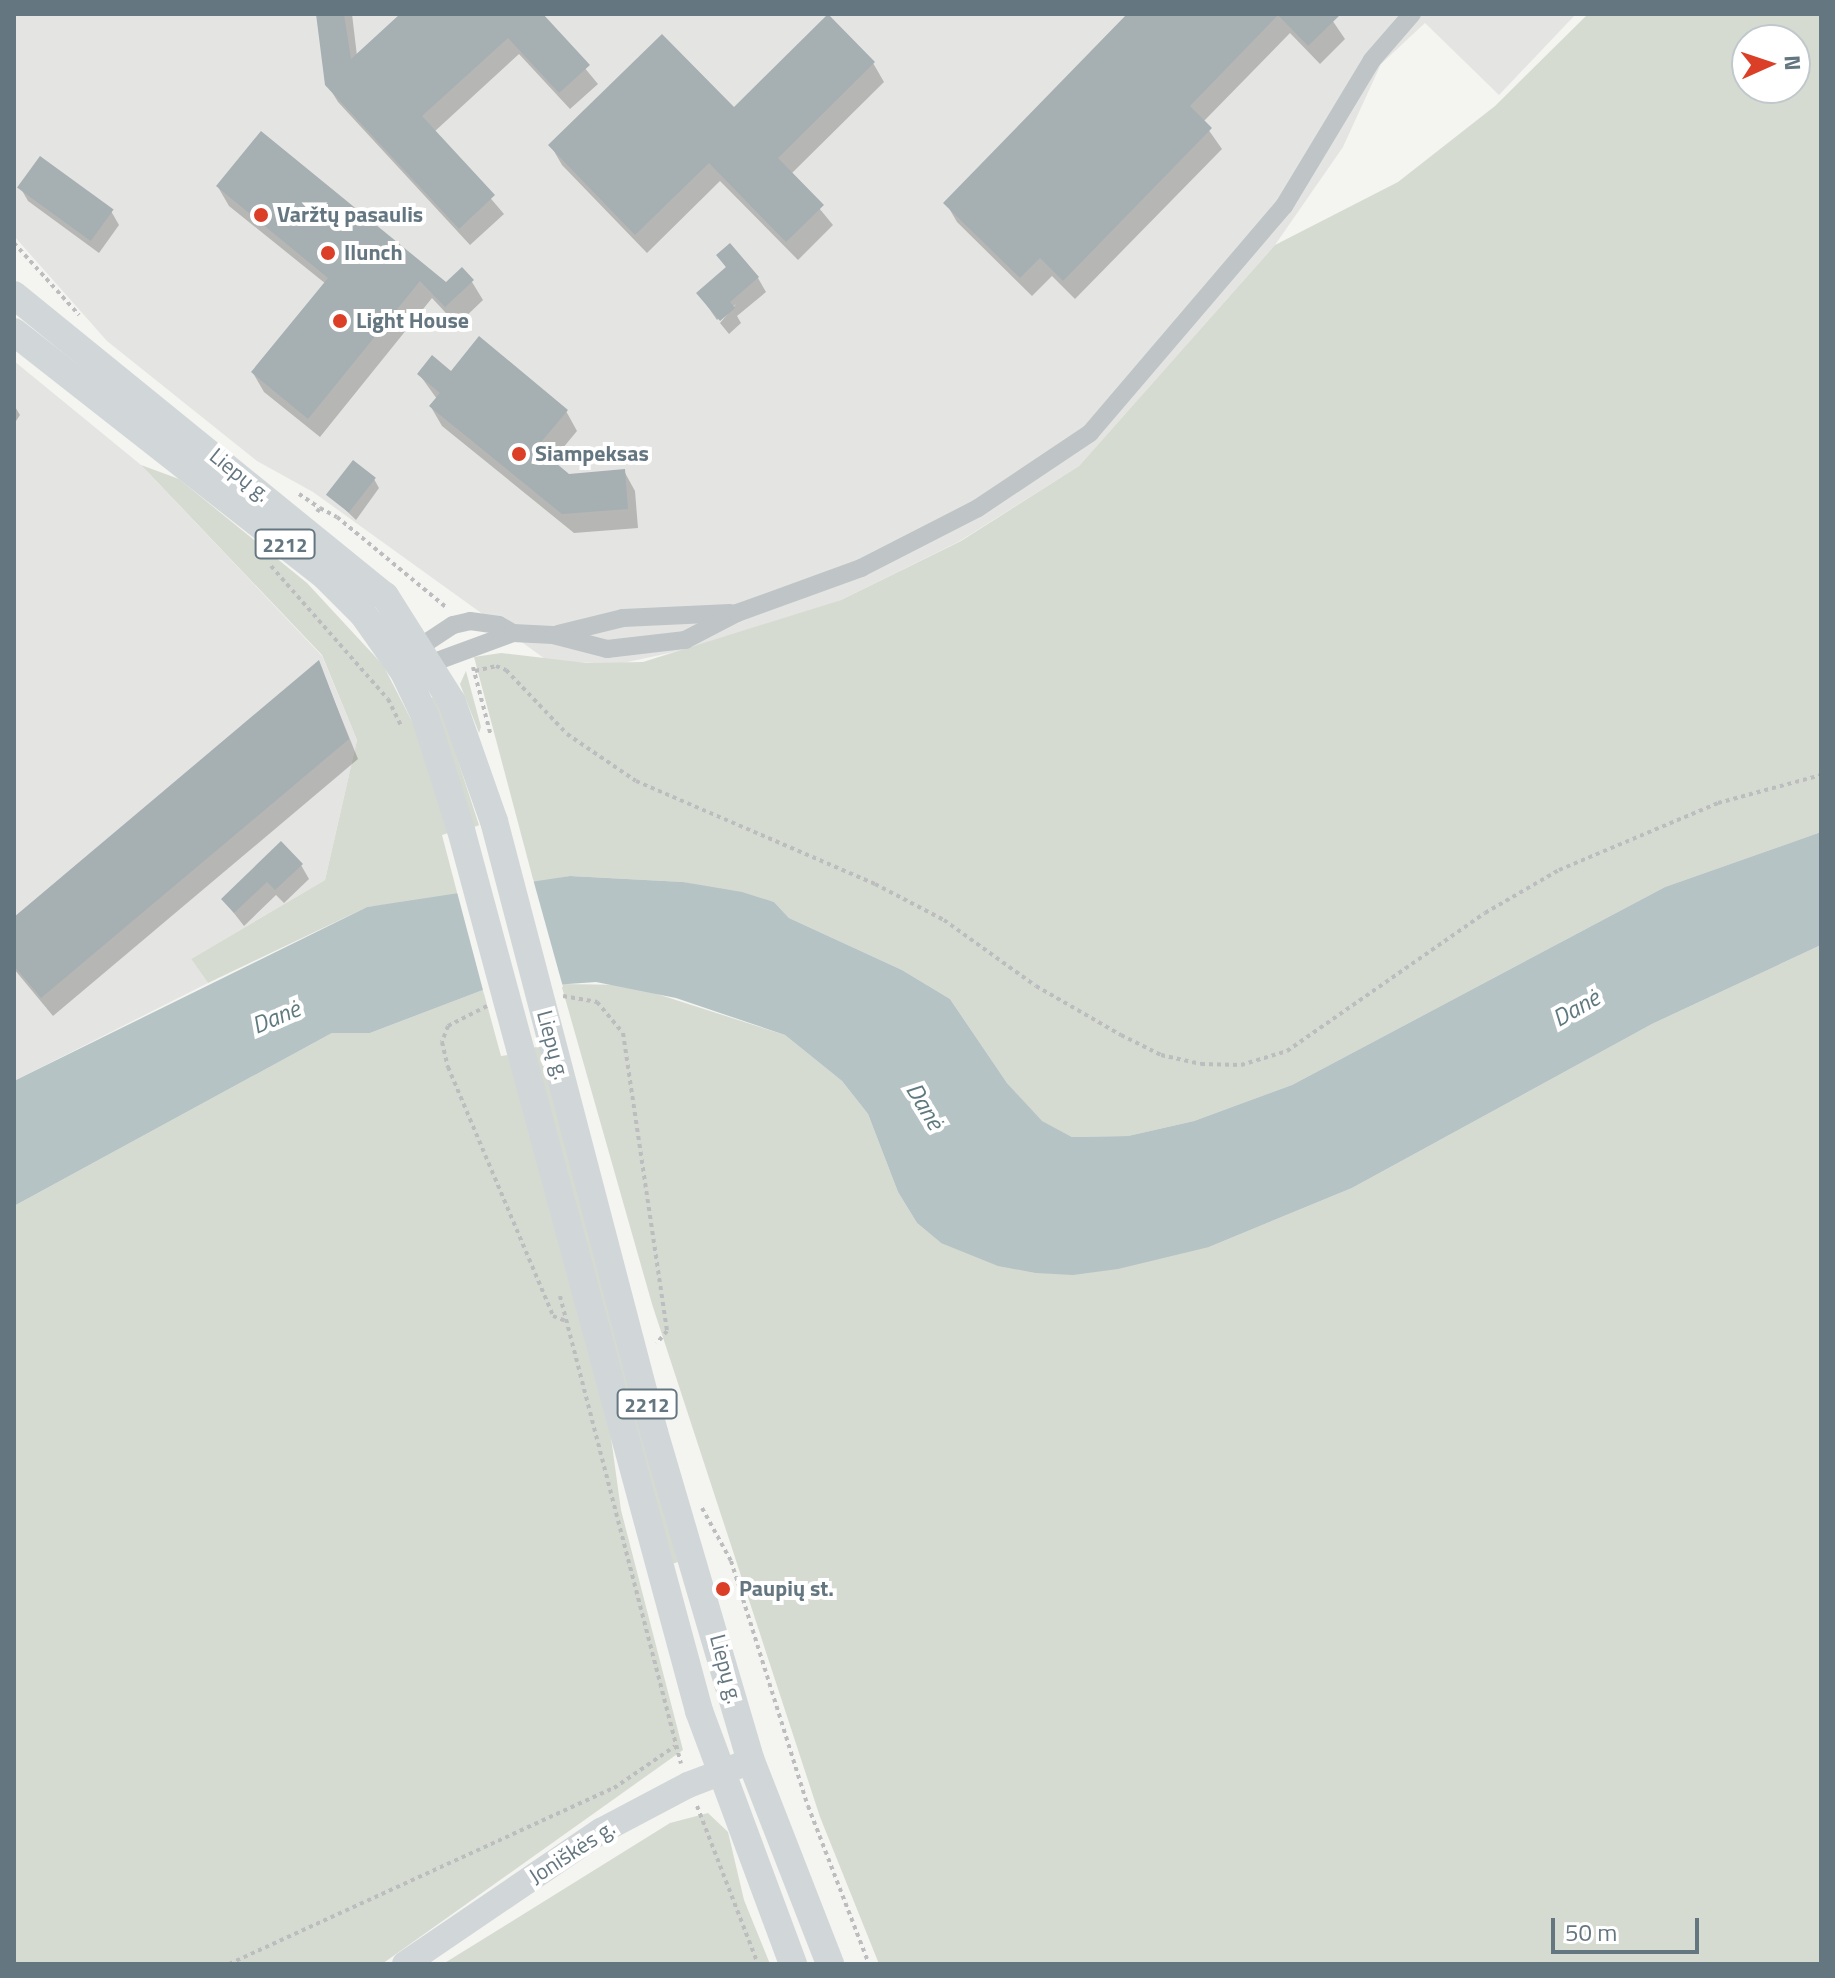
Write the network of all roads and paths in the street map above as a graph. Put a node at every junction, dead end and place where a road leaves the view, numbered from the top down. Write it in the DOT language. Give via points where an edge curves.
graph roads {
  1 [pos="1412,14"];
  2 [pos="14,295"];
  3 [pos="14,332"];
  4 [pos="261,558"];
  5 [pos="737,613"];
  6 [pos="513,633"];
  7 [pos="553,635"];
  8 [pos="413,661"];
  9 [pos="475,671"];
  10 [pos="408,740"];
  11 [pos="1821,775"];
  12 [pos="658,1344"];
  13 [pos="661,1359"];
  14 [pos="699,1503"];
  15 [pos="675,1746"];
  16 [pos="751,1761"];
  17 [pos="719,1772"];
  18 [pos="229,1964"];
  19 [pos="405,1964"];
  20 [pos="793,1964"];
  21 [pos="830,1964"];
  22 [pos="869,1964"];
  1 -- 5 [label="street" via="1372,60 1284,206 1090,433 978,508 874,562"];
  2 -- 8 [label="main road, Liepų g. / 2212" via="345,559 385,596"];
  3 -- 8 [label="main road, Liepų g. / 2212" via="326,577"];
  4 -- 10 [label="path" via="388,699"];
  5 -- 7 [label="street" via="623,618"];
  5 -- 7 [label="street" via="685,640 645,647 607,649"];
  6 -- 7 [label="street"];
  6 -- 8 [label="street"];
  6 -- 8 [label="street" via="470,621"];
  8 -- 16 [label="main road, Liepų g. / 2212" via="474,758 494,821 654,1432"];
  8 -- 17 [label="main road, Liepų g. / 2212"];
  9 -- 11 [label="path" via="496,666 506,670 567,734 636,781 887,890 1121,1035 1161,1055 1201,1064 1241,1065 1287,1051 1485,913 1559,870 1718,803"];
  12 -- 13 [label="path"];
  14 -- 22 [label="path" via="731,1561 808,1806"];
  15 -- 18 [label="path" via="614,1788"];
  16 -- 17 [label="main road, Joniškės g."];
  16 -- 21 [label="main road, Liepų g. / 2212"];
  17 -- 19 [label="main road, Joniškės g." via="601,1831"];
  17 -- 20 [label="main road, Liepų g. / 2212"];
}
